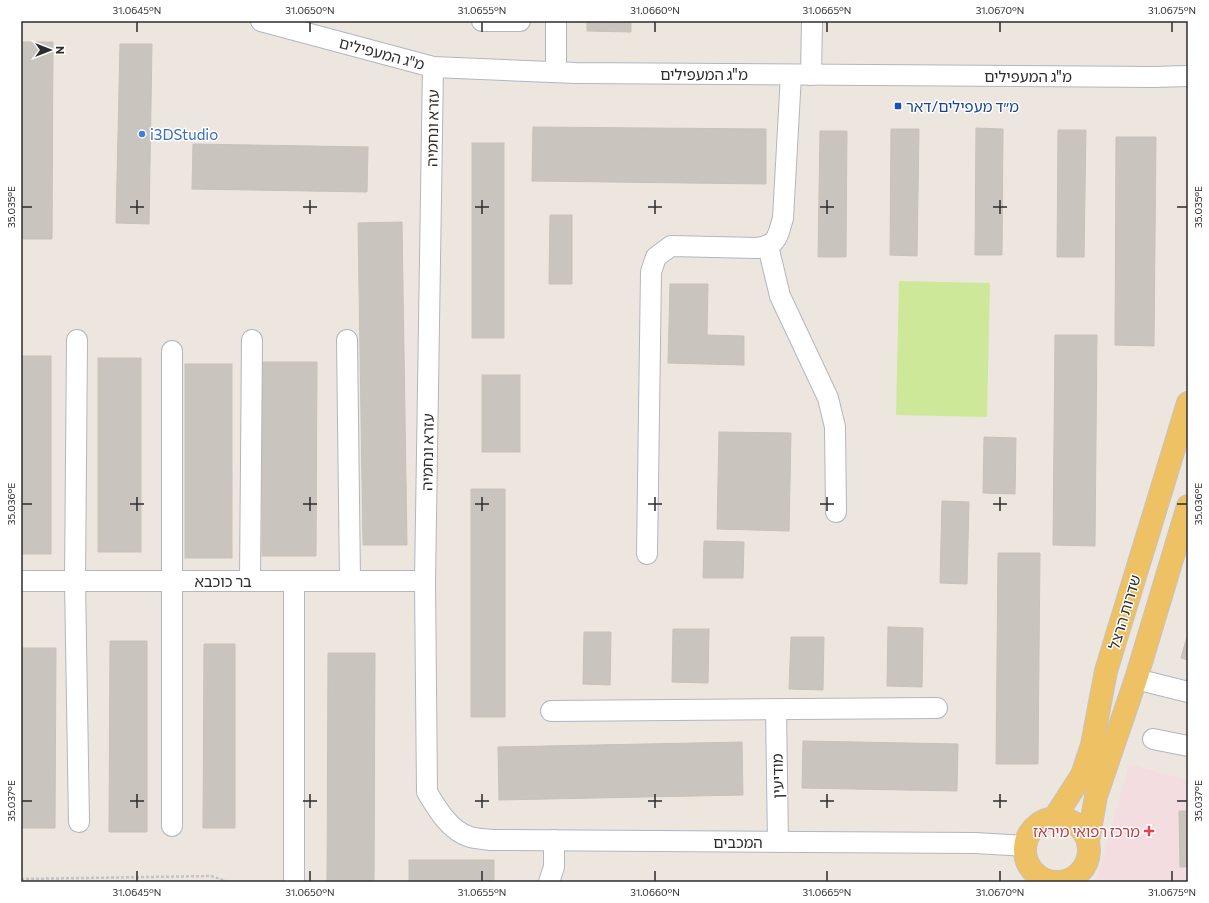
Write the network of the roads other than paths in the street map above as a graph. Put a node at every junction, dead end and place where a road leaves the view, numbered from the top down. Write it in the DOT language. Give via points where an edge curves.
graph roads {
  1 [pos="261,21"];
  2 [pos="482,21"];
  3 [pos="520,21"];
  4 [pos="556,21"];
  5 [pos="812,21"];
  6 [pos="327,30"];
  7 [pos="433,67"];
  8 [pos="556,72"];
  9 [pos="790,75"];
  10 [pos="811,75"];
  11 [pos="1188,76"];
  12 [pos="1154,77"];
  13 [pos="1188,82"];
  14 [pos="768,246"];
  15 [pos="77,340"];
  16 [pos="252,340"];
  17 [pos="347,340"];
  18 [pos="172,351"];
  19 [pos="1188,404"];
  20 [pos="1188,506"];
  21 [pos="836,512"];
  22 [pos="647,554"];
  23 [pos="350,580"];
  24 [pos="425,580"];
  25 [pos="21,581"];
  26 [pos="75,581"];
  27 [pos="172,581"];
  28 [pos="250,581"];
  29 [pos="294,581"];
  30 [pos="1136,679"];
  31 [pos="1188,692"];
  32 [pos="937,708"];
  33 [pos="776,710"];
  34 [pos="551,711"];
  35 [pos="1154,738"];
  36 [pos="1188,746"];
  37 [pos="1055,817"];
  38 [pos="79,822"];
  39 [pos="172,826"];
  40 [pos="454,828"];
  41 [pos="554,840"];
  42 [pos="1088,841"];
  43 [pos="778,842"];
  44 [pos="1025,846"];
  45 [pos="1034,878"];
  46 [pos="1076,879"];
  47 [pos="294,882"];
  48 [pos="549,882"];
  1 -- 6 [label="street, מ\"ג המעפילים"];
  2 -- 3 [label="street"];
  4 -- 8 [label="street"];
  5 -- 10 [label="street"];
  6 -- 7 [label="street, מ\"ג המעפילים"];
  7 -- 8 [label="street, מ\"ג המעפילים"];
  7 -- 24 [label="street, עזרא ונחמיה"];
  8 -- 9 [label="street, מ\"ג המעפילים"];
  9 -- 10 [label="street, מ\"ג המעפילים"];
  9 -- 14 [label="street" via="783,218 777,238"];
  10 -- 12 [label="street, מ\"ג המעפילים"];
  11 -- 12 [label="street"];
  12 -- 13 [label="street"];
  14 -- 21 [label="street" via="780,296 828,398 835,427"];
  14 -- 22 [label="street" via="671,246 656,256 651,272"];
  15 -- 26 [label="street"];
  16 -- 28 [label="street"];
  17 -- 23 [label="street"];
  18 -- 27 [label="street"];
  19 -- 37 [label="main road, שדרות הרצל" via="1106,671 1092,745 1082,775"];
  20 -- 30 [label="main road, שדרות הרצל"];
  23 -- 24 [label="street, בר כוכבא"];
  23 -- 29 [label="street, בר כוכבא"];
  24 -- 40 [label="street, עזרא ונחמיה" via="427,792 438,812"];
  25 -- 26 [label="street, בר כוכבא"];
  26 -- 27 [label="street, בר כוכבא"];
  26 -- 38 [label="street"];
  27 -- 28 [label="street, בר כוכבא"];
  27 -- 39 [label="street"];
  28 -- 29 [label="street, בר כוכבא"];
  29 -- 47 [label="street"];
  30 -- 31 [label="street"];
  30 -- 42 [label="main road, שדרות הרצל" via="1096,796"];
  32 -- 33 [label="street"];
  33 -- 34 [label="street"];
  33 -- 43 [label="street, מודיעין"];
  35 -- 36 [label="street"];
  37 -- 42 [label="main road" via="1066,818 1076,823"];
  37 -- 44 [label="main road" via="1038,823 1027,837"];
  40 -- 41 [label="street, המכבים" via="469,837 492,840"];
  41 -- 43 [label="street, המכבים"];
  41 -- 48 [label="street" via="554,867"];
  42 -- 46 [label="main road" via="1088,860"];
  43 -- 44 [label="street, המכבים" via="975,843"];
  44 -- 45 [label="main road" via="1025,856"];
  45 -- 46 [label="main road" via="1051,882"];
}
